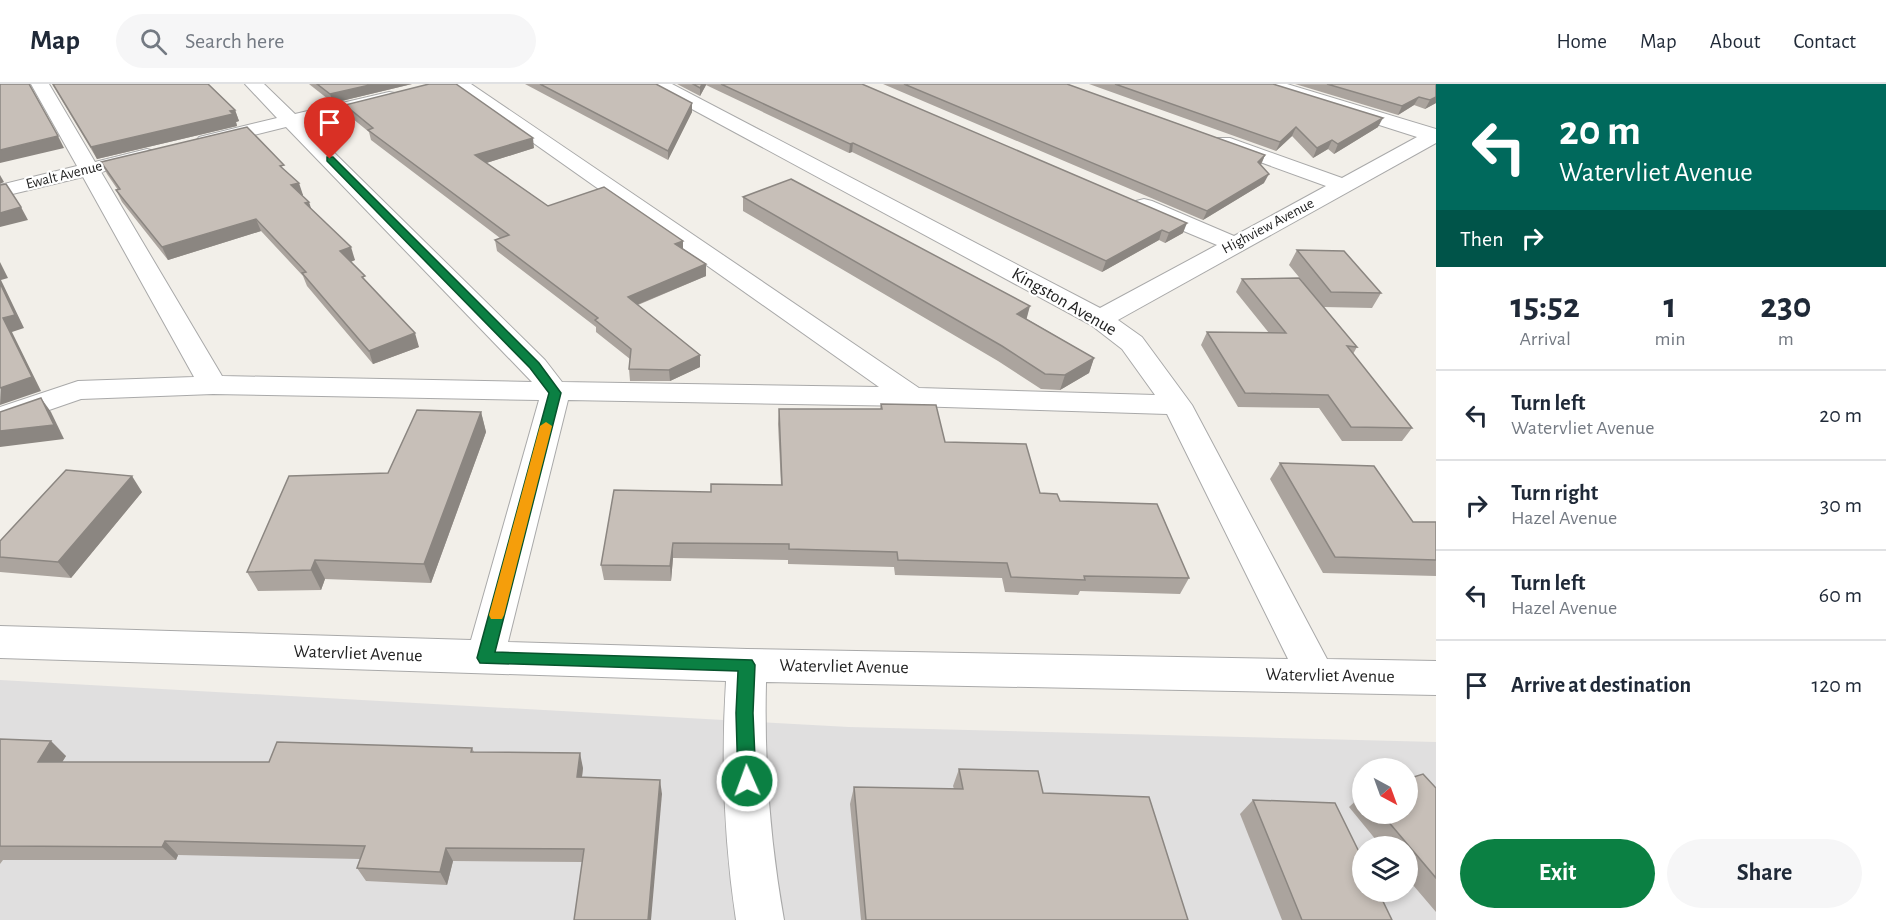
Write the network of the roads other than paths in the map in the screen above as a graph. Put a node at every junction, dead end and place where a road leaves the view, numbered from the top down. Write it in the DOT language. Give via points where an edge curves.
graph roads {
  1 [pos="40,84"];
  2 [pos="254,84"];
  3 [pos="459,84"];
  4 [pos="659,84"];
  5 [pos="1269,84"];
  6 [pos="411,92"];
  7 [pos="291,121"];
  8 [pos="1434,135"];
  9 [pos="1208,137"];
  10 [pos="189,145"];
  11 [pos="167,150"];
  12 [pos="88,169"];
  13 [pos="1342,185"];
  14 [pos="0,191"];
  15 [pos="1123,197"];
  16 [pos="1233,244"];
  17 [pos="1100,319"];
  18 [pos="213,385"];
  19 [pos="555,393"];
  20 [pos="912,397"];
  21 [pos="1177,405"];
  22 [pos="0,417"];
  23 [pos="0,642"];
  24 [pos="485,658"];
  25 [pos="747,665"];
  26 [pos="1316,676"];
  27 [pos="1436,678"];
  28 [pos="760,920"];
  1 -- 12 [label="street"];
  2 -- 7 [label="street"];
  3 -- 20 [label="street"];
  4 -- 17 [label="street, Kingston Avenue"];
  5 -- 8 [label="street"];
  6 -- 7 [label="street"];
  7 -- 10 [label="street"];
  7 -- 19 [label="street" via="534,366"];
  8 -- 13 [label="street, Highview Avenue"];
  9 -- 13 [label="street"];
  11 -- 12 [label="street, Ewalt Avenue"];
  12 -- 14 [label="street, Ewalt Avenue"];
  12 -- 18 [label="street"];
  13 -- 16 [label="street, Highview Avenue"];
  15 -- 16 [label="street"];
  16 -- 17 [label="street, Highview Avenue"];
  17 -- 21 [label="street, Kingston Avenue" via="1132,343"];
  18 -- 19 [label="street"];
  18 -- 22 [label="street" via="78,390"];
  19 -- 20 [label="street"];
  19 -- 24 [label="street"];
  20 -- 21 [label="street"];
  21 -- 26 [label="street, Kingston Avenue"];
  23 -- 24 [label="street, Watervliet Avenue"];
  24 -- 25 [label="street, Watervliet Avenue"];
  25 -- 26 [label="street, Watervliet Avenue"];
  25 -- 28 [label="street" via="744,713 751,872"];
  26 -- 27 [label="street, Watervliet Avenue"];
}
